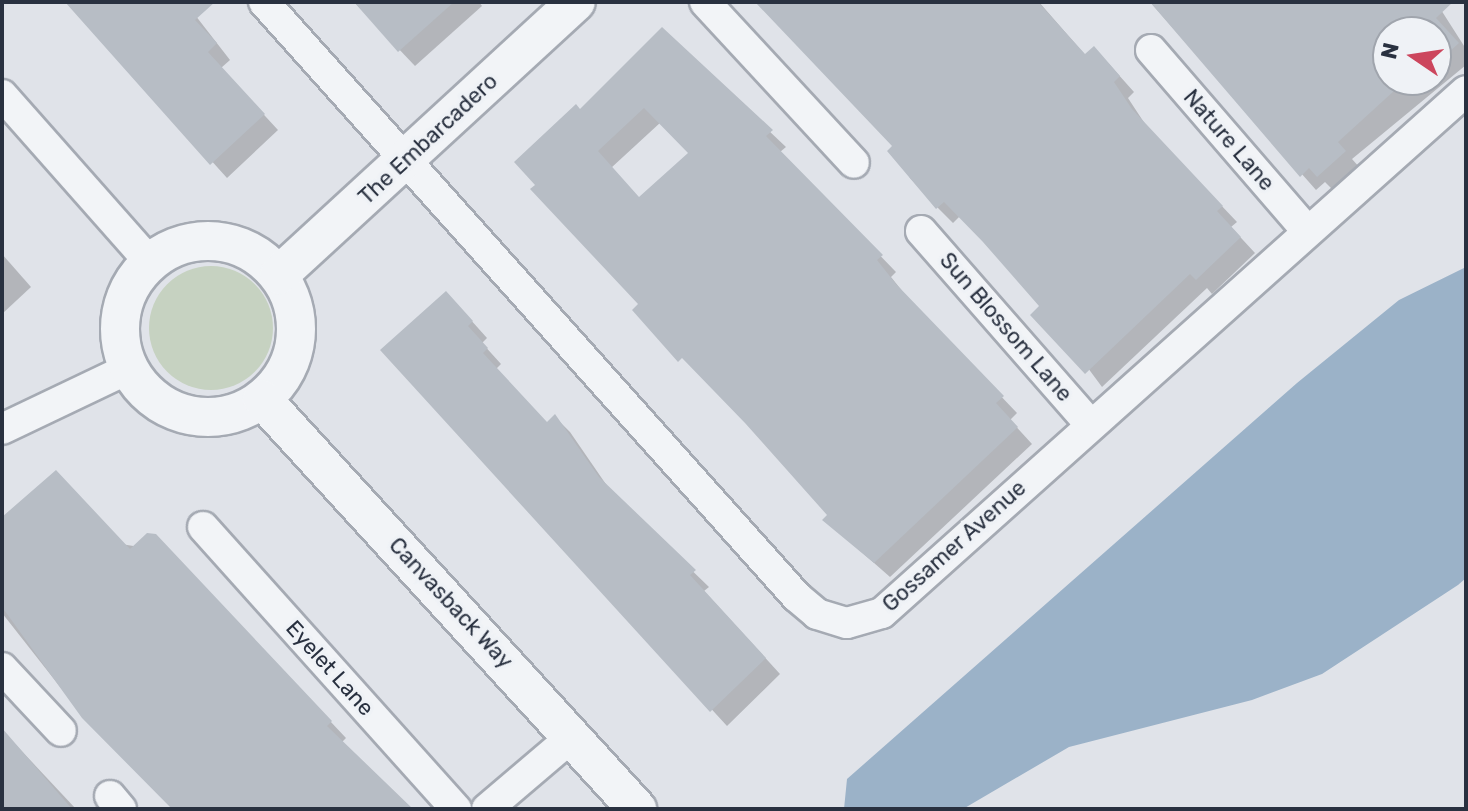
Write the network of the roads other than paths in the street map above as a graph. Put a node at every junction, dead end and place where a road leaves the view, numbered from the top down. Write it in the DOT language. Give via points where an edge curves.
graph roads {
  1 [pos="264,2"];
  2 [pos="576,2"];
  3 [pos="705,2"];
  4 [pos="1151,50"];
  5 [pos="1466,91"];
  6 [pos="2,95"];
  7 [pos="405,159"];
  8 [pos="854,163"];
  9 [pos="921,231"];
  10 [pos="1307,231"];
  11 [pos="150,262"];
  12 [pos="279,275"];
  13 [pos="128,369"];
  14 [pos="262,399"];
  15 [pos="7,419"];
  16 [pos="1090,424"];
  17 [pos="203,527"];
  18 [pos="2,668"];
  19 [pos="61,731"];
  20 [pos="574,735"];
  21 [pos="456,809"];
  22 [pos="487,809"];
  23 [pos="637,809"];
  1 -- 7 [label="street, Gossamer Avenue"];
  2 -- 7 [label="street, The Embarcadero"];
  3 -- 8 [label="street"];
  4 -- 10 [label="street, Nature Lane"];
  5 -- 10 [label="street, Gossamer Avenue"];
  6 -- 11 [label="street"];
  7 -- 12 [label="street, The Embarcadero"];
  7 -- 16 [label="street, Gossamer Avenue" via="797,597 829,620 865,622 882,613"];
  9 -- 16 [label="street, Sun Blossom Lane"];
  10 -- 16 [label="street, Gossamer Avenue"];
  11 -- 12 [label="street" via="203,240 232,243"];
  11 -- 13 [label="street" via="130,287 121,317"];
  12 -- 14 [label="street" via="297,327 281,379"];
  13 -- 14 [label="street" via="155,399 180,413 208,417"];
  13 -- 15 [label="street"];
  14 -- 20 [label="street, Canvasback Way"];
  17 -- 21 [label="street, Eyelet Lane"];
  18 -- 19 [label="street"];
  20 -- 22 [label="street"];
  20 -- 23 [label="street, Canvasback Way"];
}
